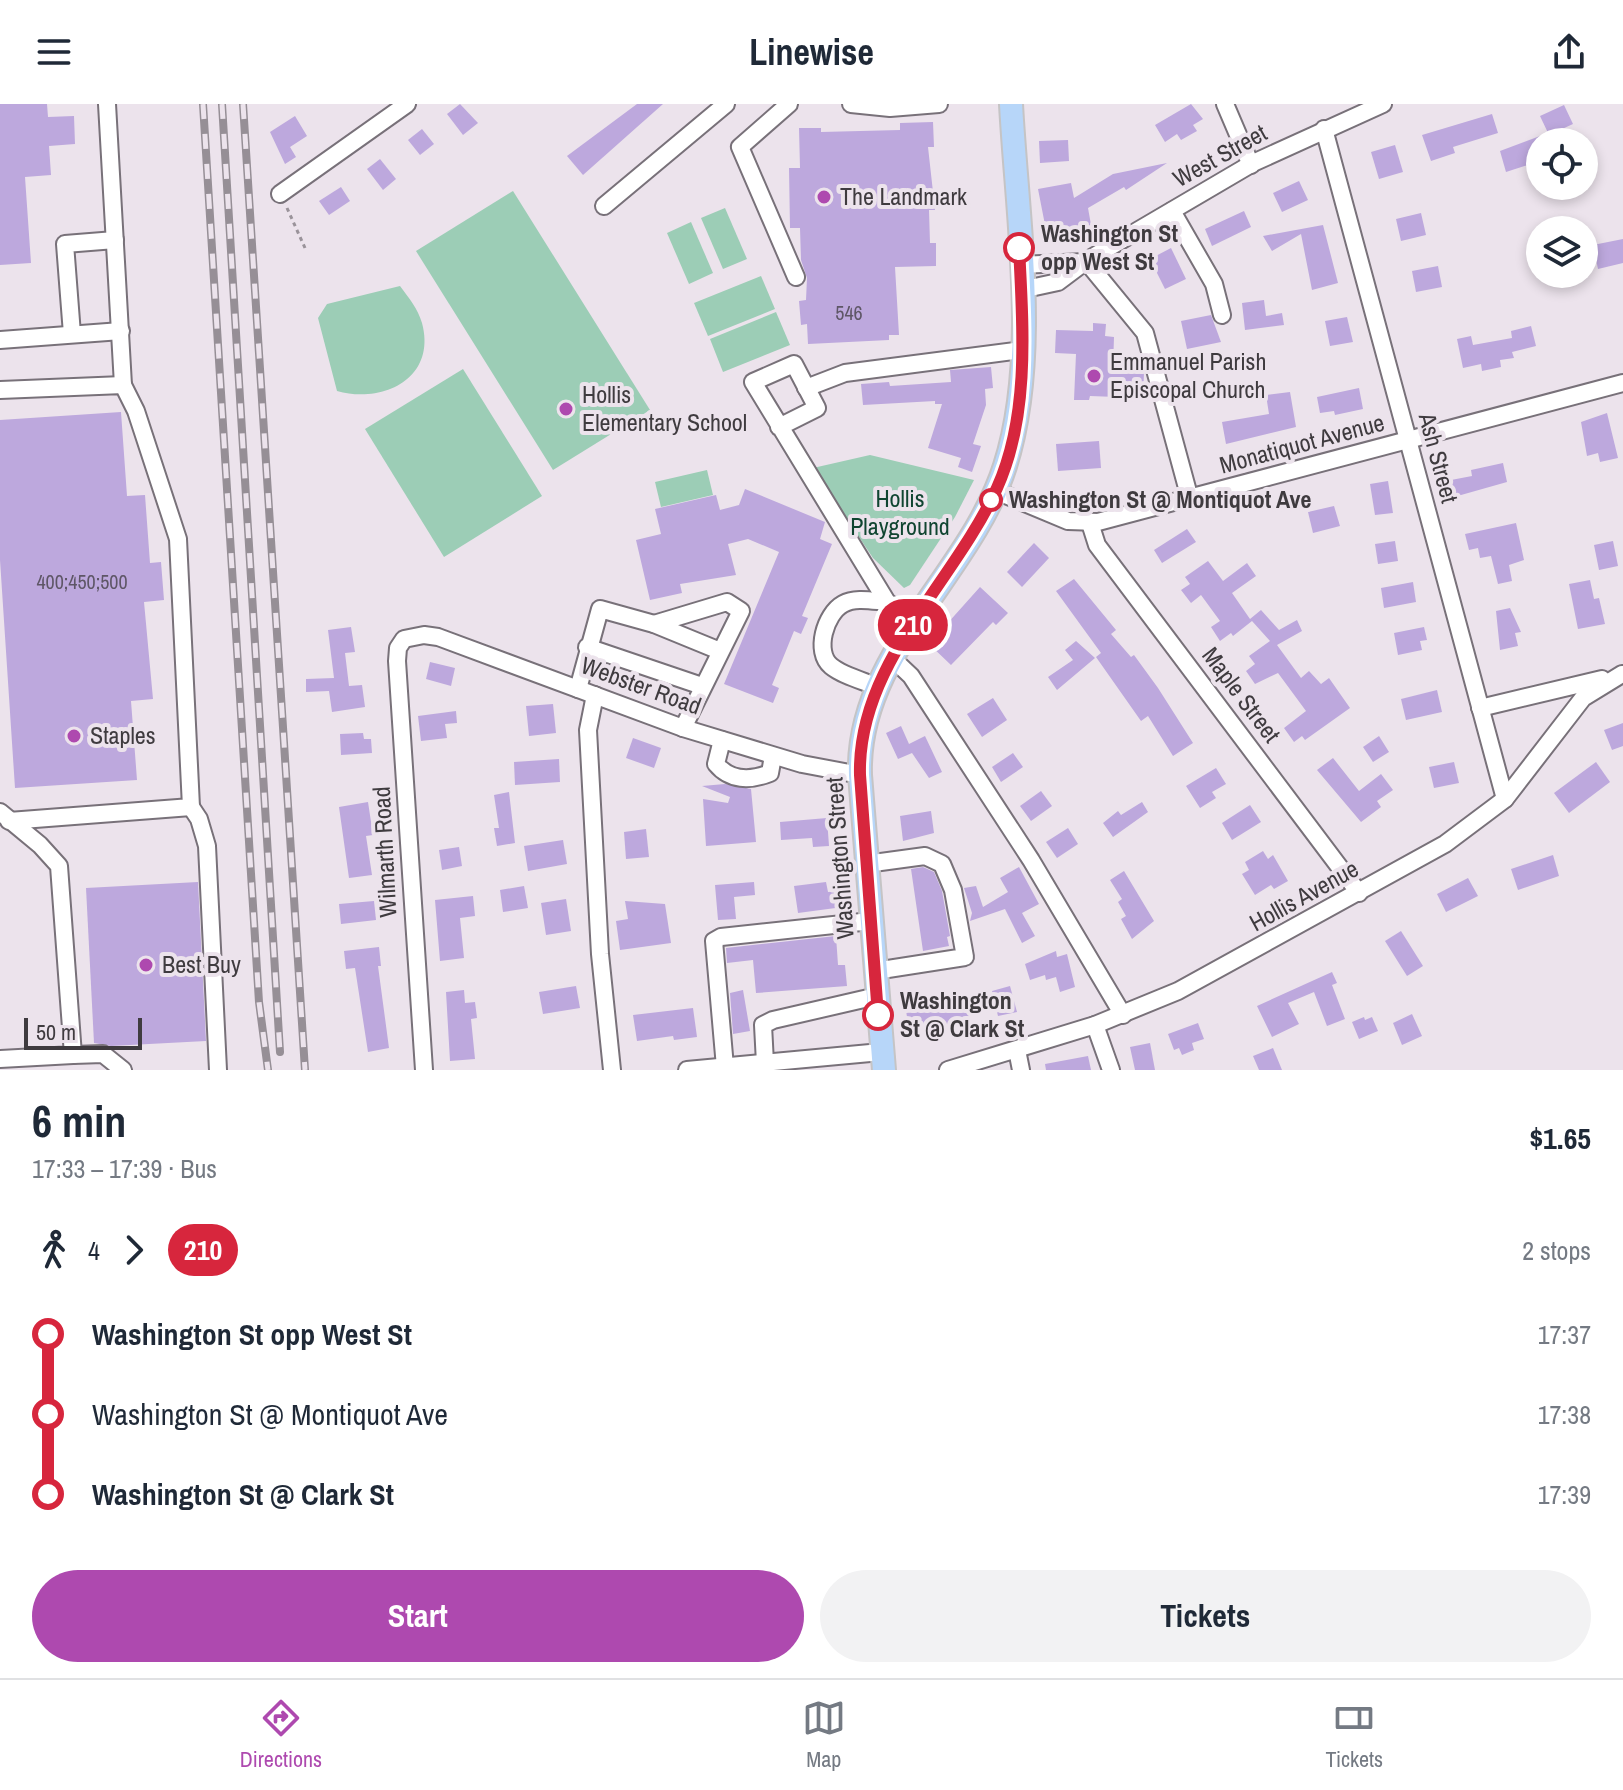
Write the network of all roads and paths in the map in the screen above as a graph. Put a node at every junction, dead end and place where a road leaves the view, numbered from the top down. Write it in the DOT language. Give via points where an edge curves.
graph roads {
  1 [pos="107,104"];
  2 [pos="407,104"];
  3 [pos="726,104"];
  4 [pos="789,104"];
  5 [pos="851,104"];
  6 [pos="939,104"];
  7 [pos="1011,104"];
  8 [pos="1225,104"];
  9 [pos="1383,104"];
  10 [pos="1324,129"];
  11 [pos="1251,165"];
  12 [pos="280,194"];
  13 [pos="604,206"];
  14 [pos="1172,211"];
  15 [pos="115,240"];
  16 [pos="305,248"];
  17 [pos="1086,261"];
  18 [pos="1020,265"];
  19 [pos="796,277"];
  20 [pos="1021,290"];
  21 [pos="1222,315"];
  22 [pos="121,331"];
  23 [pos="72,334"];
  24 [pos="0,340"];
  25 [pos="1022,350"];
  26 [pos="1623,383"];
  27 [pos="123,385"];
  28 [pos="806,388"];
  29 [pos="0,390"];
  30 [pos="779,427"];
  31 [pos="1408,440"];
  32 [pos="996,491"];
  33 [pos="1190,499"];
  34 [pos="1090,523"];
  35 [pos="887,602"];
  36 [pos="916,621"];
  37 [pos="654,624"];
  38 [pos="409,637"];
  39 [pos="587,647"];
  40 [pos="720,651"];
  41 [pos="893,659"];
  42 [pos="1623,674"];
  43 [pos="703,684"];
  44 [pos="878,687"];
  45 [pos="578,689"];
  46 [pos="595,695"];
  47 [pos="1480,708"];
  48 [pos="683,728"];
  49 [pos="722,740"];
  50 [pos="773,756"];
  51 [pos="860,775"];
  52 [pos="1505,799"];
  53 [pos="191,807"];
  54 [pos="4,816"];
  55 [pos="866,864"];
  56 [pos="1359,893"];
  57 [pos="871,921"];
  58 [pos="875,971"];
  59 [pos="877,996"];
  60 [pos="1123,1015"];
  61 [pos="1095,1025"];
  62 [pos="1017,1050"];
  63 [pos="73,1055"];
  64 [pos="0,1059"];
  65 [pos="883,1061"];
  66 [pos="765,1063"];
  67 [pos="725,1067"];
  68 [pos="123,1070"];
  69 [pos="218,1070"];
  70 [pos="424,1070"];
  71 [pos="612,1070"];
  72 [pos="687,1070"];
  73 [pos="948,1070"];
  74 [pos="1021,1070"];
  75 [pos="1111,1070"];
  1 -- 15 [label="street"];
  2 -- 12 [label="street"];
  3 -- 13 [label="street"];
  4 -- 19 [label="street" via="740,147"];
  5 -- 6 [label="street"];
  7 -- 18 [label="main road, Washington Street"];
  8 -- 11 [label="street"];
  9 -- 10 [label="street, West Street"];
  10 -- 11 [label="street, West Street"];
  10 -- 31 [label="street, Ash Street"];
  11 -- 14 [label="street, West Street"];
  12 -- 16 [label="path"];
  14 -- 17 [label="street, West Street"];
  14 -- 21 [label="street" via="1214,284"];
  15 -- 22 [label="street"];
  15 -- 23 [label="street" via="65,244"];
  17 -- 18 [label="street, West Street"];
  17 -- 20 [label="street, West Street" via="1058,282"];
  17 -- 33 [label="street" via="1145,333"];
  18 -- 20 [label="main road, Washington Street"];
  20 -- 25 [label="main road, Washington Street"];
  22 -- 23 [label="street"];
  22 -- 27 [label="street"];
  23 -- 24 [label="street"];
  25 -- 28 [label="street" via="845,373"];
  25 -- 32 [label="main road, Washington Street" via="1013,436"];
  26 -- 31 [label="street, Monatiquot Avenue"];
  27 -- 29 [label="street"];
  27 -- 53 [label="street" via="178,539"];
  28 -- 30 [label="street" via="817,408"];
  28 -- 30 [label="street" via="794,364 753,382"];
  30 -- 35 [label="street"];
  31 -- 33 [label="street, Monatiquot Avenue"];
  31 -- 47 [label="street, Ash Street"];
  32 -- 34 [label="street, Monatiquot Avenue" via="1060,518"];
  32 -- 36 [label="main road, Washington Street"];
  33 -- 34 [label="street, Monatiquot Avenue"];
  34 -- 56 [label="street, Maple Street" via="1097,545"];
  35 -- 36 [label="street"];
  35 -- 44 [label="street" via="843,604 823,640 822,652 831,666"];
  36 -- 41 [label="main road, Washington Street"];
  37 -- 39 [label="street" via="600,609"];
  37 -- 40 [label="street"];
  37 -- 40 [label="street" via="727,602 741,611"];
  38 -- 45 [label="street, Webster Road" via="438,637"];
  38 -- 70 [label="street, Wilmarth Road" via="400,643 397,661"];
  39 -- 43 [label="street"];
  39 -- 45 [label="street"];
  40 -- 43 [label="street"];
  41 -- 44 [label="main road, Washington Street"];
  41 -- 60 [label="street" via="911,676 1014,834"];
  42 -- 47 [label="street, Hollis Avenue"];
  42 -- 52 [label="street, Hollis Avenue" via="1576,704"];
  43 -- 48 [label="street"];
  44 -- 51 [label="main road, Washington Street" via="865,726"];
  45 -- 46 [label="street, Webster Road"];
  46 -- 48 [label="street, Webster Road"];
  46 -- 71 [label="street" via="588,730"];
  47 -- 52 [label="street, Ash Street"];
  48 -- 49 [label="street, Webster Road"];
  49 -- 50 [label="street, Webster Road"];
  49 -- 50 [label="street" via="716,764 731,778 770,773"];
  50 -- 51 [label="street, Webster Road"];
  51 -- 55 [label="main road, Washington Street"];
  52 -- 56 [label="street, Hollis Avenue" via="1456,837"];
  53 -- 54 [label="street"];
  53 -- 69 [label="street" via="207,846"];
  54 -- 63 [label="street" via="59,866"];
  55 -- 57 [label="main road, Washington Street"];
  55 -- 58 [label="street" via="925,856 942,864 959,914 965,957"];
  56 -- 60 [label="street, Hollis Avenue" via="1210,975"];
  57 -- 58 [label="main road, Washington Street"];
  57 -- 67 [label="street" via="714,941"];
  58 -- 59 [label="main road, Washington Street"];
  59 -- 65 [label="main road, Washington Street"];
  59 -- 66 [label="street" via="763,1025"];
  60 -- 61 [label="street, Hollis Avenue"];
  61 -- 62 [label="street, Hollis Avenue"];
  61 -- 75 [label="street"];
  62 -- 73 [label="street, Hollis Avenue"];
  62 -- 74 [label="street"];
  63 -- 64 [label="street"];
  63 -- 68 [label="street" via="103,1054"];
  65 -- 66 [label="street"];
  66 -- 67 [label="street"];
  67 -- 72 [label="street"];
}
